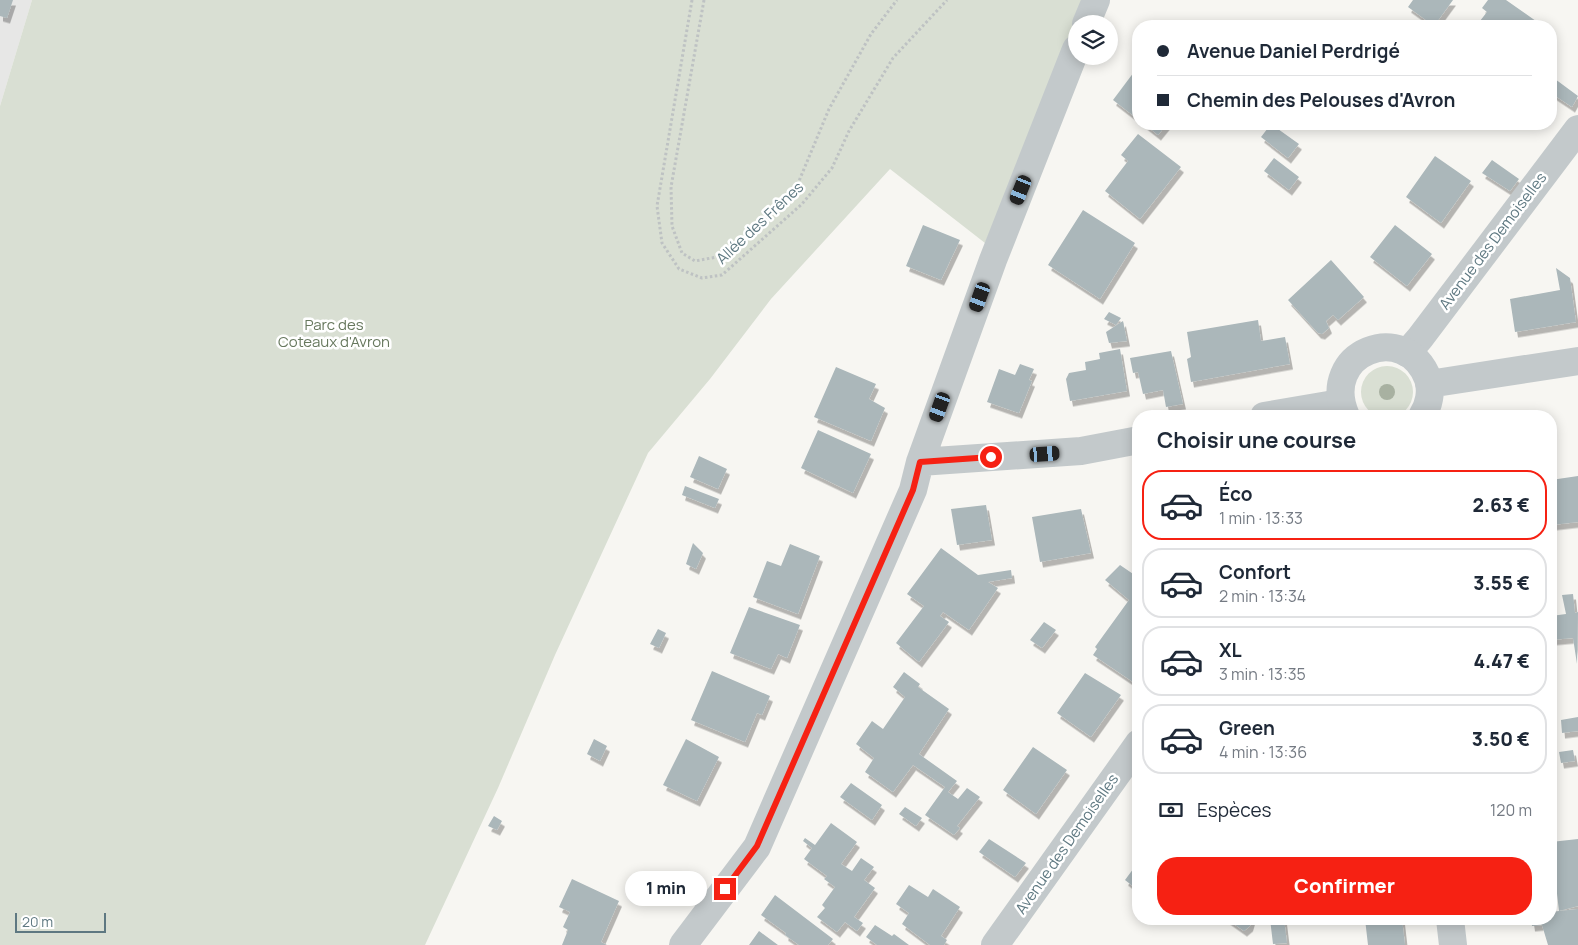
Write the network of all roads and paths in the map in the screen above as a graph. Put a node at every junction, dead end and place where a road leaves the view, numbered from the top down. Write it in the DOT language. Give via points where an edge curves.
graph roads {
  1 [pos="692,0"];
  2 [pos="704,0"];
  3 [pos="896,0"];
  4 [pos="947,0"];
  5 [pos="1096,0"];
  6 [pos="1090,15"];
  7 [pos="1070,65"];
  8 [pos="1578,129"];
  9 [pos="1406,352"];
  10 [pos="1578,361"];
  11 [pos="1429,384"];
  12 [pos="1343,410"];
  13 [pos="1425,410"];
  14 [pos="1132,441"];
  15 [pos="920,462"];
  16 [pos="1132,753"];
  17 [pos="1451,925"];
  18 [pos="682,945"];
  19 [pos="995,945"];
  20 [pos="1454,945"];
  1 -- 4 [label="path, Allée des Frênes" via="657,206 662,243 666,250 679,269 702,278 722,275 802,204 832,168 849,131 893,58"];
  2 -- 3 [label="path, Allée des Frênes" via="671,188 672,226 682,254 695,261 728,255 778,207 799,181 829,110 871,34"];
  5 -- 6 [label="street"];
  7 -- 15 [label="street" via="993,260"];
  8 -- 9 [label="street, Avenue des Demoiselles" via="1420,338"];
  9 -- 11 [label="street" via="1425,371"];
  9 -- 12 [label="street" via="1378,348 1363,352 1351,361 1339,388"];
  10 -- 11 [label="street"];
  11 -- 13 [label="street" via="1430,398"];
  14 -- 15 [label="street" via="1081,452"];
  15 -- 18 [label="street" via="913,490 757,846"];
  16 -- 19 [label="street, Avenue des Demoiselles"];
  17 -- 20 [label="street"];
}
